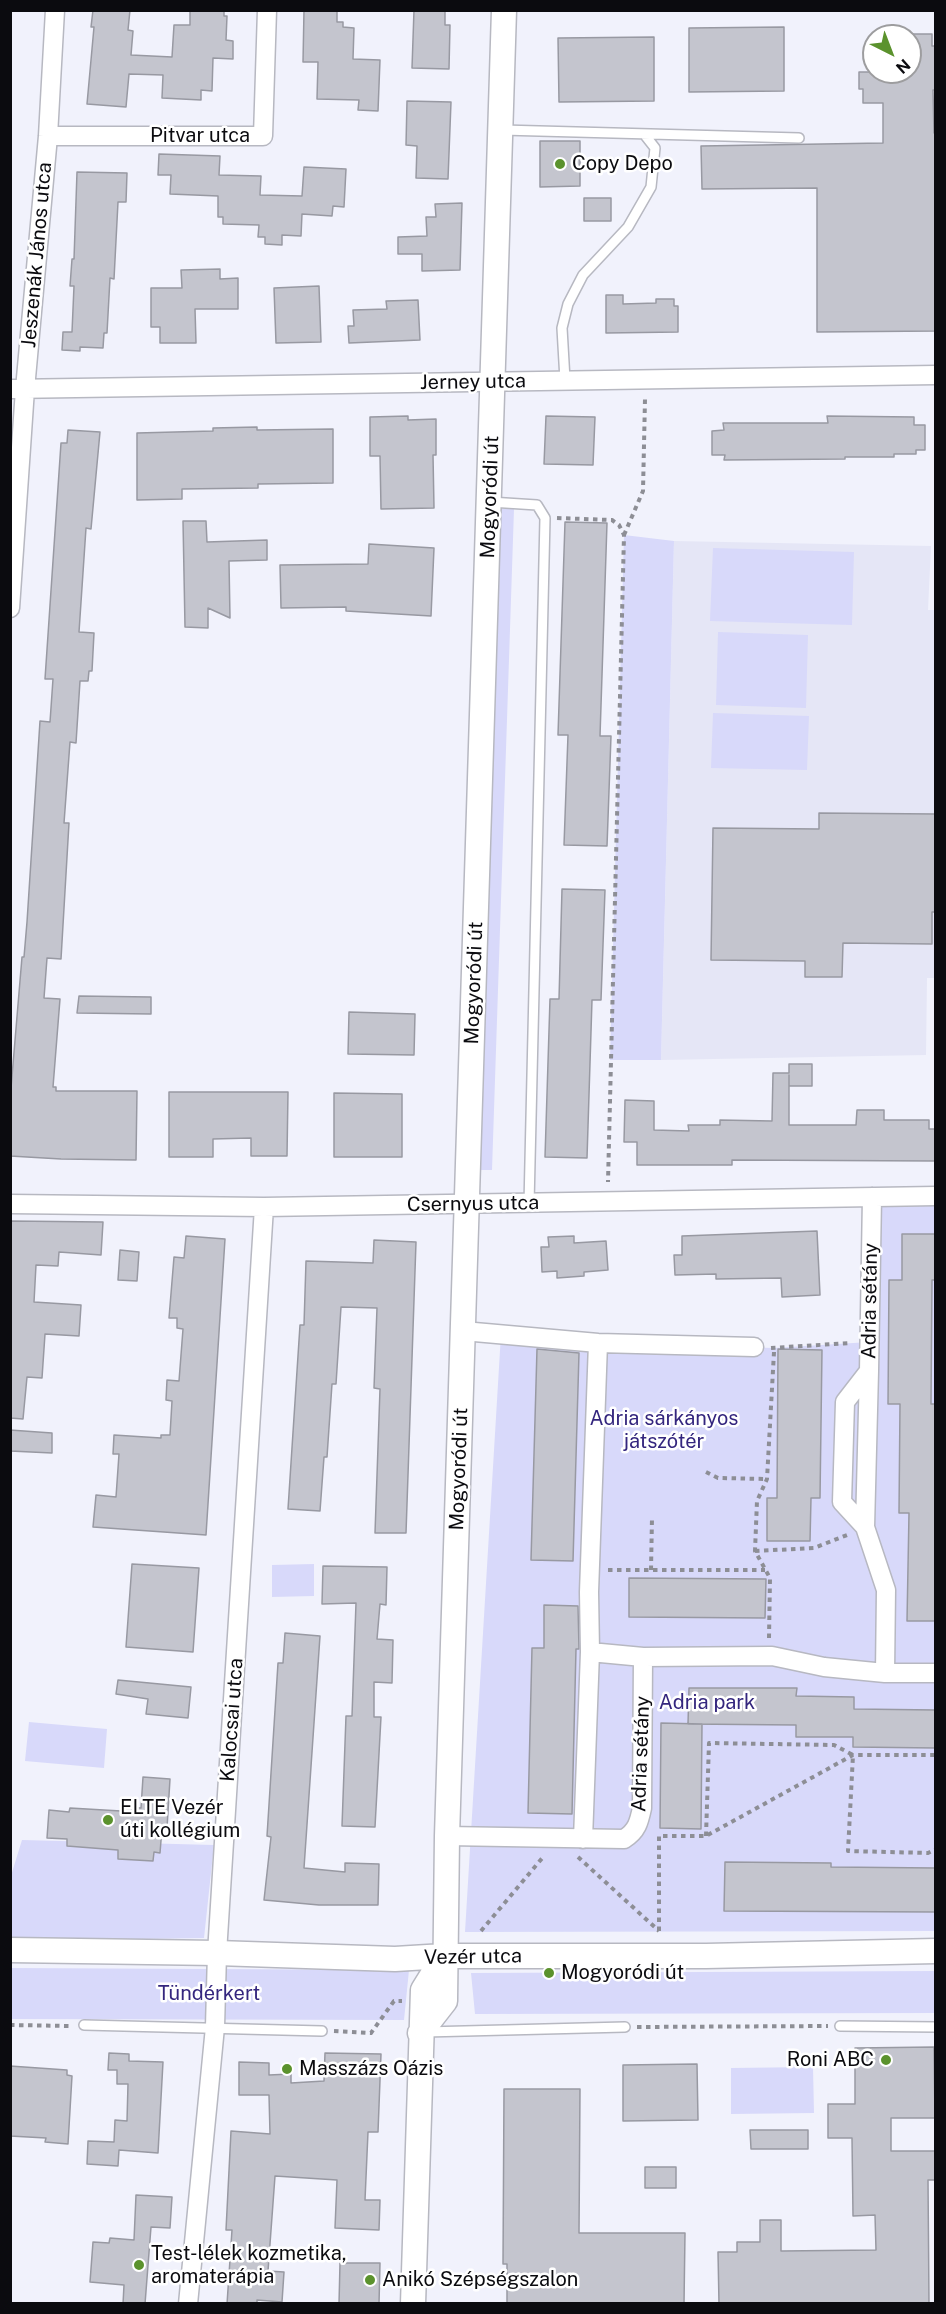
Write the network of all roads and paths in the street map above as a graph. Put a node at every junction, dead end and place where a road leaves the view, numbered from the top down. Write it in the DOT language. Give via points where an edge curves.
graph roads {
  1 [pos="55,10"];
  2 [pos="267,10"];
  3 [pos="504,10"];
  4 [pos="501,130"];
  5 [pos="644,134"];
  6 [pos="48,136"];
  7 [pos="800,138"];
  8 [pos="936,375"];
  9 [pos="565,380"];
  10 [pos="645,380"];
  11 [pos="493,381"];
  12 [pos="18,389"];
  13 [pos="490,501"];
  14 [pos="545,518"];
  15 [pos="624,536"];
  16 [pos="11,598"];
  17 [pos="936,1196"];
  18 [pos="872,1197"];
  19 [pos="607,1202"];
  20 [pos="10,1204"];
  21 [pos="528,1204"];
  22 [pos="468,1205"];
  23 [pos="264,1207"];
  24 [pos="463,1331"];
  25 [pos="869,1342"];
  26 [pos="598,1343"];
  27 [pos="754,1347"];
  28 [pos="774,1348"];
  29 [pos="706,1472"];
  30 [pos="767,1479"];
  31 [pos="652,1518"];
  32 [pos="865,1527"];
  33 [pos="755,1551"];
  34 [pos="590,1570"];
  35 [pos="651,1570"];
  36 [pos="766,1570"];
  37 [pos="590,1652"];
  38 [pos="643,1656"];
  39 [pos="768,1656"];
  40 [pos="885,1673"];
  41 [pos="936,1673"];
  42 [pos="853,1755"];
  43 [pos="936,1755"];
  44 [pos="447,1836"];
  45 [pos="706,1836"];
  46 [pos="558,1839"];
  47 [pos="583,1839"];
  48 [pos="936,1849"];
  49 [pos="481,1931"];
  50 [pos="10,1950"];
  51 [pos="936,1951"];
  52 [pos="217,1953"];
  53 [pos="444,1956"];
  54 [pos="10,2025"];
  55 [pos="84,2025"];
  56 [pos="840,2026"];
  57 [pos="215,2027"];
  58 [pos="625,2027"];
  59 [pos="936,2027"];
  60 [pos="322,2031"];
  61 [pos="420,2033"];
  62 [pos="188,2304"];
  63 [pos="413,2304"];
  1 -- 6 [label="street, Jeszenák János utca"];
  2 -- 6 [label="street, Pitvar utca" via="263,136"];
  3 -- 4 [label="street, Mogyoródi út"];
  4 -- 5 [label="lane"];
  4 -- 11 [label="street, Mogyoródi út"];
  5 -- 7 [label="lane"];
  5 -- 9 [label="lane" via="655,148 651,186 628,227 583,275 568,304 562,328"];
  6 -- 12 [label="street, Jeszenák János utca"];
  8 -- 10 [label="street, Jerney utca"];
  9 -- 10 [label="street, Jerney utca"];
  9 -- 11 [label="street, Jerney utca"];
  10 -- 15 [label="path" via="643,491"];
  11 -- 12 [label="street, Jerney utca"];
  11 -- 13 [label="street, Mogyoródi út"];
  12 -- 16 [label="street, Jeszenák János utca"];
  13 -- 14 [label="lane" via="537,505"];
  13 -- 22 [label="street, Mogyoródi út"];
  14 -- 15 [label="path" via="612,520"];
  14 -- 21 [label="lane"];
  15 -- 19 [label="path"];
  17 -- 18 [label="street, Csernyus utca"];
  18 -- 19 [label="street, Csernyus utca"];
  18 -- 25 [label="street, Adria sétány"];
  19 -- 21 [label="street, Csernyus utca"];
  20 -- 23 [label="street, Csernyus utca"];
  21 -- 22 [label="street, Csernyus utca"];
  22 -- 23 [label="street, Csernyus utca"];
  22 -- 24 [label="street, Mogyoródi út"];
  23 -- 52 [label="street, Kalocsai utca"];
  24 -- 26 [label="street"];
  24 -- 44 [label="street, Mogyoródi út"];
  25 -- 28 [label="path"];
  25 -- 32 [label="street, Adria sétány" via="869,1371 845,1402 842,1502"];
  26 -- 27 [label="street"];
  26 -- 34 [label="street"];
  27 -- 28 [label="path"];
  28 -- 30 [label="path"];
  29 -- 30 [label="path" via="718,1478"];
  30 -- 33 [label="path" via="757,1501"];
  31 -- 35 [label="path"];
  32 -- 33 [label="path" via="814,1548"];
  32 -- 40 [label="street, Adria sétány" via="886,1590"];
  33 -- 36 [label="path"];
  34 -- 35 [label="path"];
  34 -- 37 [label="street"];
  35 -- 36 [label="path"];
  36 -- 39 [label="path" via="770,1578"];
  37 -- 38 [label="street"];
  37 -- 47 [label="street"];
  38 -- 39 [label="street"];
  38 -- 47 [label="street, Adria sétány" via="639,1825 624,1839"];
  39 -- 40 [label="street"];
  40 -- 41 [label="street"];
  42 -- 43 [label="path"];
  42 -- 45 [label="path"];
  42 -- 45 [label="path" via="834,1745 709,1743"];
  42 -- 48 [label="path" via="848,1851 928,1853"];
  44 -- 46 [label="street, Adria sétány"];
  44 -- 53 [label="street, Mogyoródi út"];
  45 -- 46 [label="path" via="659,1836 660,1931"];
  46 -- 47 [label="street, Adria sétány"];
  46 -- 49 [label="path"];
  50 -- 52 [label="street, Vezér utca"];
  51 -- 53 [label="street, Vezér utca"];
  52 -- 53 [label="street, Vezér utca" via="395,1959"];
  52 -- 57 [label="street, Kalocsai utca"];
  53 -- 61 [label="street" via="423,1990"];
  54 -- 55 [label="path"];
  55 -- 57 [label="lane"];
  56 -- 58 [label="path"];
  56 -- 59 [label="lane"];
  57 -- 60 [label="lane"];
  57 -- 62 [label="street, Kalocsai utca"];
  58 -- 61 [label="lane"];
  61 -- 63 [label="street"];
}
